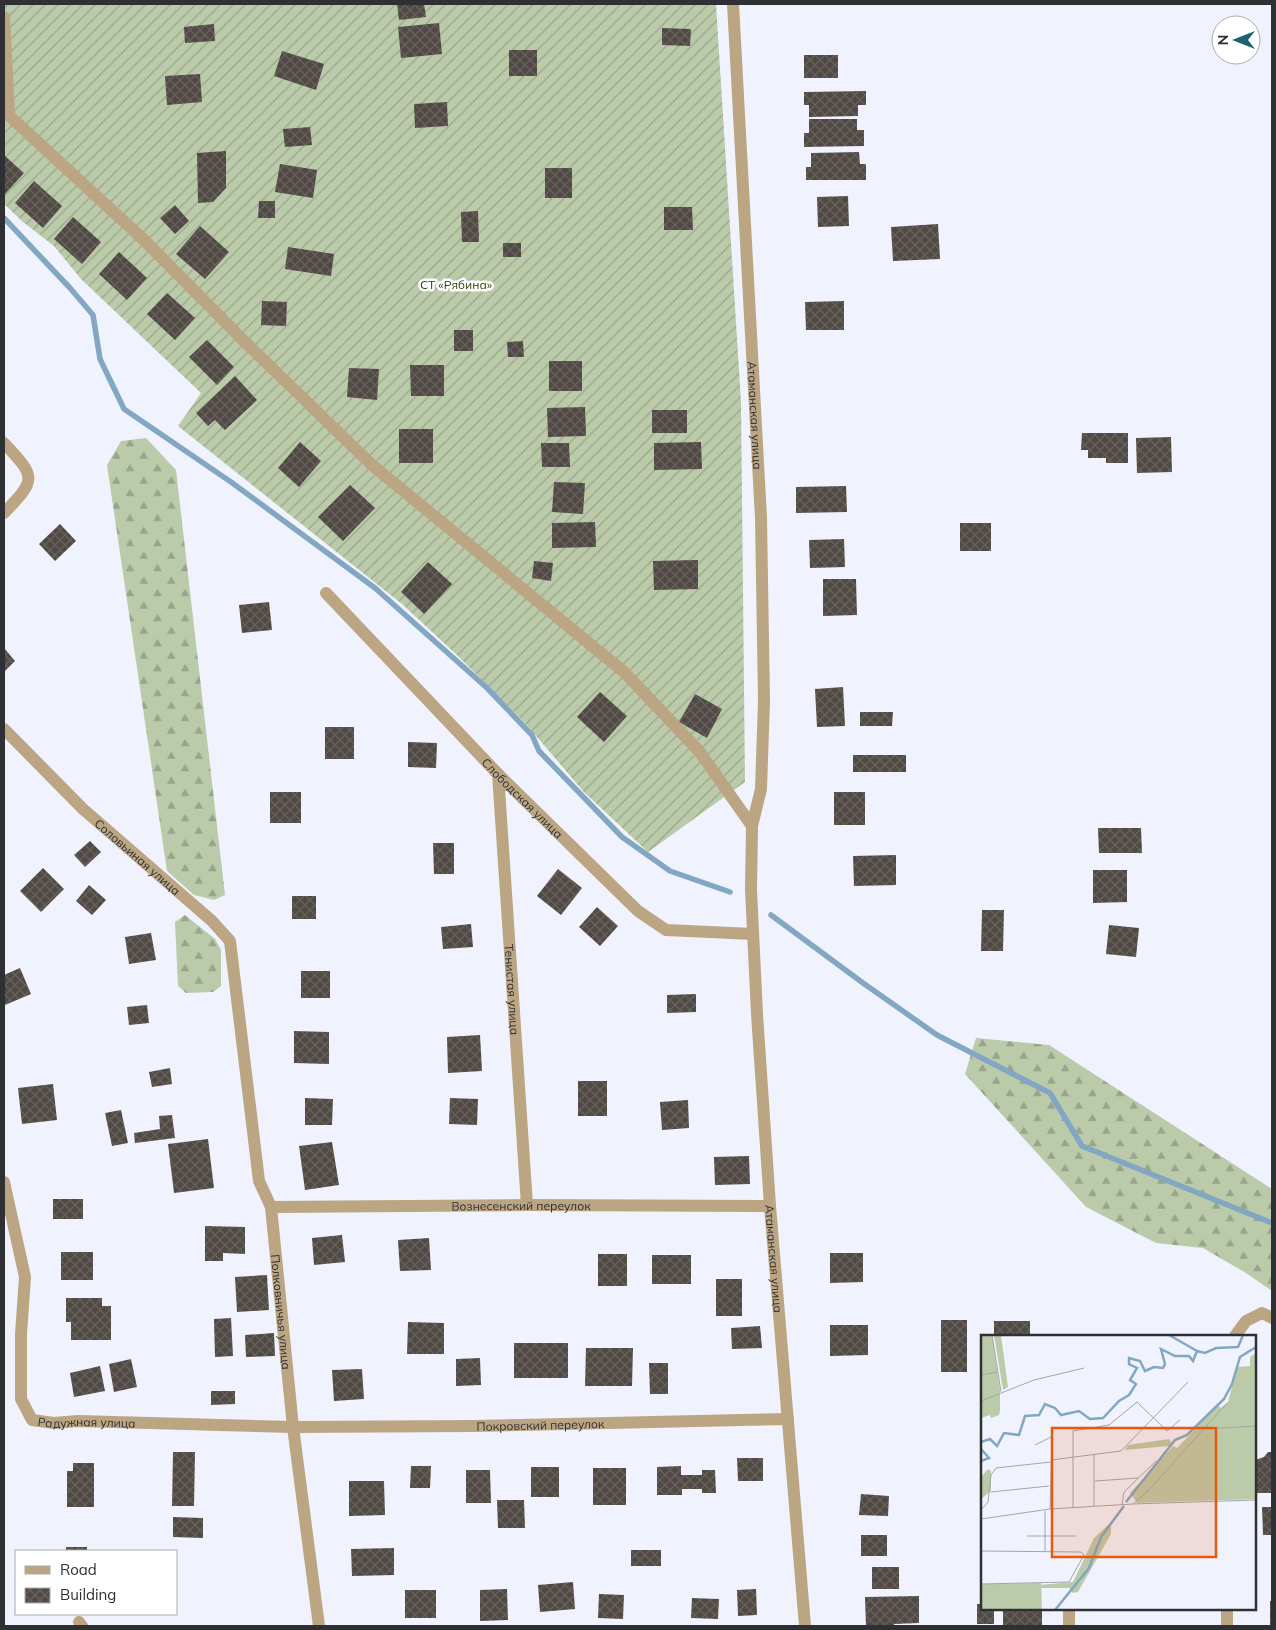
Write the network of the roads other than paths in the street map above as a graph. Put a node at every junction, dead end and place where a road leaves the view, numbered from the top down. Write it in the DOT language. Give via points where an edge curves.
graph roads {
  1 [pos="733,4"];
  2 [pos="4,17"];
  3 [pos="6,112"];
  4 [pos="4,443"];
  5 [pos="4,513"];
  6 [pos="326,593"];
  7 [pos="4,729"];
  8 [pos="498,774"];
  9 [pos="752,826"];
  10 [pos="753,934"];
  11 [pos="237,1000"];
  12 [pos="4,1182"];
  13 [pos="527,1205"];
  14 [pos="770,1206"];
  15 [pos="271,1207"];
  16 [pos="1272,1318"];
  17 [pos="1236,1335"];
  18 [pos="788,1419"];
  19 [pos="294,1427"];
  20 [pos="1069,1610"];
  21 [pos="1227,1610"];
  22 [pos="319,1626"];
  23 [pos="806,1626"];
  24 [pos="1069,1626"];
  25 [pos="1227,1626"];
  1 -- 9 [label="street, Атаманская улица" via="761,528 764,701 761,789"];
  2 -- 3 [label="street"];
  3 -- 9 [label="street" via="145,241 372,465 624,672 699,752"];
  4 -- 5 [label="street" via="28,470 29,477 22,494"];
  6 -- 8 [label="street, Слободская улица"];
  7 -- 11 [label="street, Соловьиная улица" via="83,809 212,921 230,941"];
  8 -- 10 [label="street, Слободская улица" via="638,911 666,930"];
  8 -- 13 [label="street, Тенистая улица"];
  9 -- 10 [label="street, Атаманская улица"];
  10 -- 14 [label="street, Атаманская улица"];
  11 -- 15 [label="street, Полковничья улица" via="259,1181"];
  12 -- 19 [label="street, Радужная улица" via="24,1277 21,1399 32,1420"];
  13 -- 14 [label="street, Вознесенский переулок"];
  13 -- 15 [label="street, Вознесенский переулок"];
  14 -- 18 [label="street, Атаманская улица"];
  15 -- 19 [label="street, Полковничья улица"];
  16 -- 17 [label="street" via="1262,1313 1246,1320"];
  18 -- 19 [label="street, Покровский переулок"];
  18 -- 23 [label="street, Атаманская улица"];
  19 -- 22 [label="street, Полковничья улица"];
  20 -- 24 [label="street"];
  21 -- 25 [label="street"];
}
